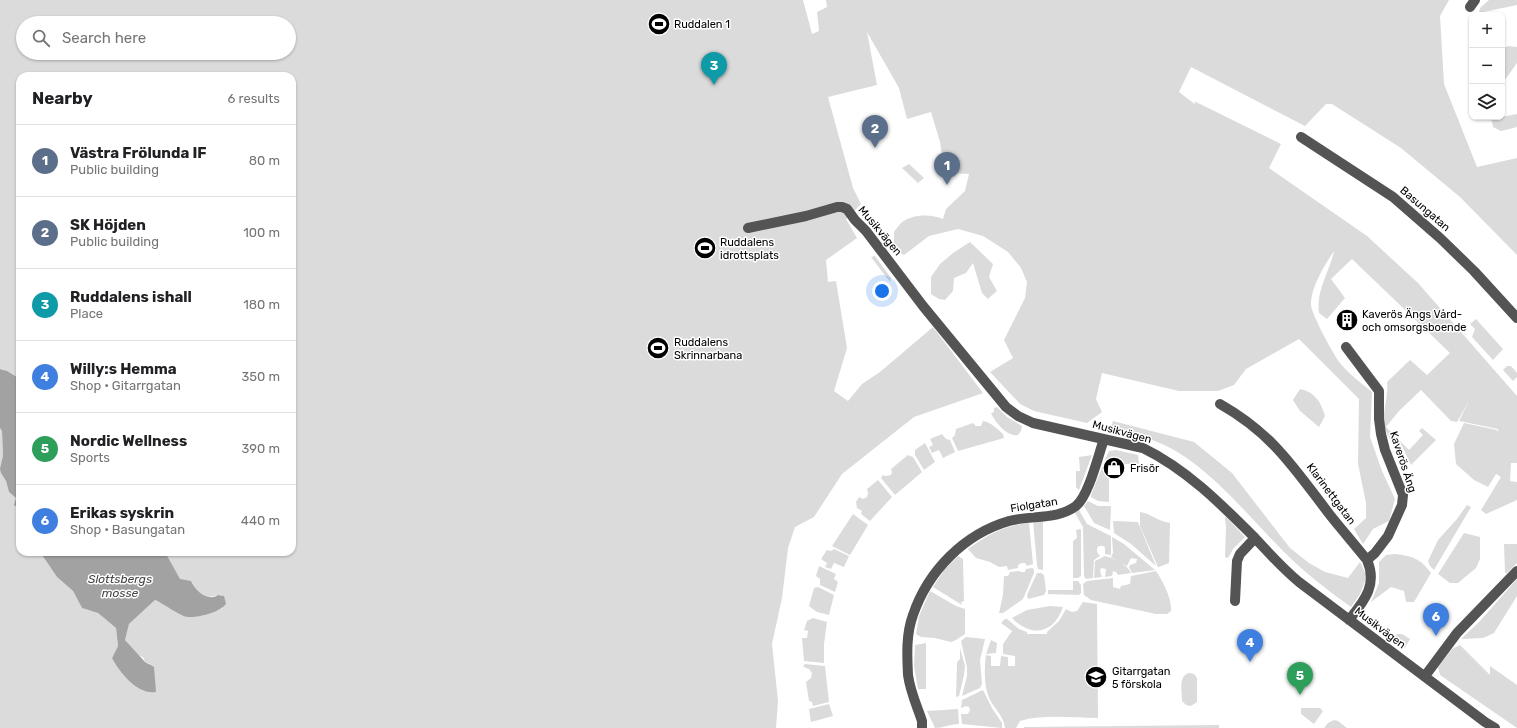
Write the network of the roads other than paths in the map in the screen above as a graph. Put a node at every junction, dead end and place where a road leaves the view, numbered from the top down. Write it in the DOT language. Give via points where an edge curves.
graph roads {
  1 [pos="1301,137"];
  2 [pos="748,228"];
  3 [pos="1517,318"];
  4 [pos="1346,347"];
  5 [pos="1220,404"];
  6 [pos="1104,439"];
  7 [pos="1254,538"];
  8 [pos="1367,560"];
  9 [pos="1517,571"];
  10 [pos="1235,601"];
  11 [pos="1349,620"];
  12 [pos="1424,676"];
  13 [pos="922,728"];
  14 [pos="1495,728"];
  1 -- 3 [label="street, Basungatan" via="1393,197 1474,271"];
  2 -- 6 [label="street, Musikvägen" via="837,207 847,209 1006,407 1033,423"];
  4 -- 8 [label="street, Kaverös Äng" via="1379,391 1381,434 1403,495 1402,505 1388,536"];
  5 -- 8 [label="street, Klarinettgatan" via="1263,434 1280,451"];
  6 -- 7 [label="street, Musikvägen" via="1143,448 1160,456 1207,492"];
  6 -- 13 [label="street, Fiolgatan" via="1084,495 1075,506 1055,515 1029,517 989,528 963,545 942,564 927,585 912,616 908,648 908,677"];
  7 -- 10 [label="street" via="1237,561"];
  7 -- 11 [label="street, Musikvägen" via="1285,570"];
  8 -- 11 [label="street, Klarinettgatan" via="1370,568 1370,586 1362,603"];
  9 -- 12 [label="street" via="1457,633"];
  11 -- 12 [label="street, Musikvägen"];
  12 -- 14 [label="street, Musikvägen"];
}
